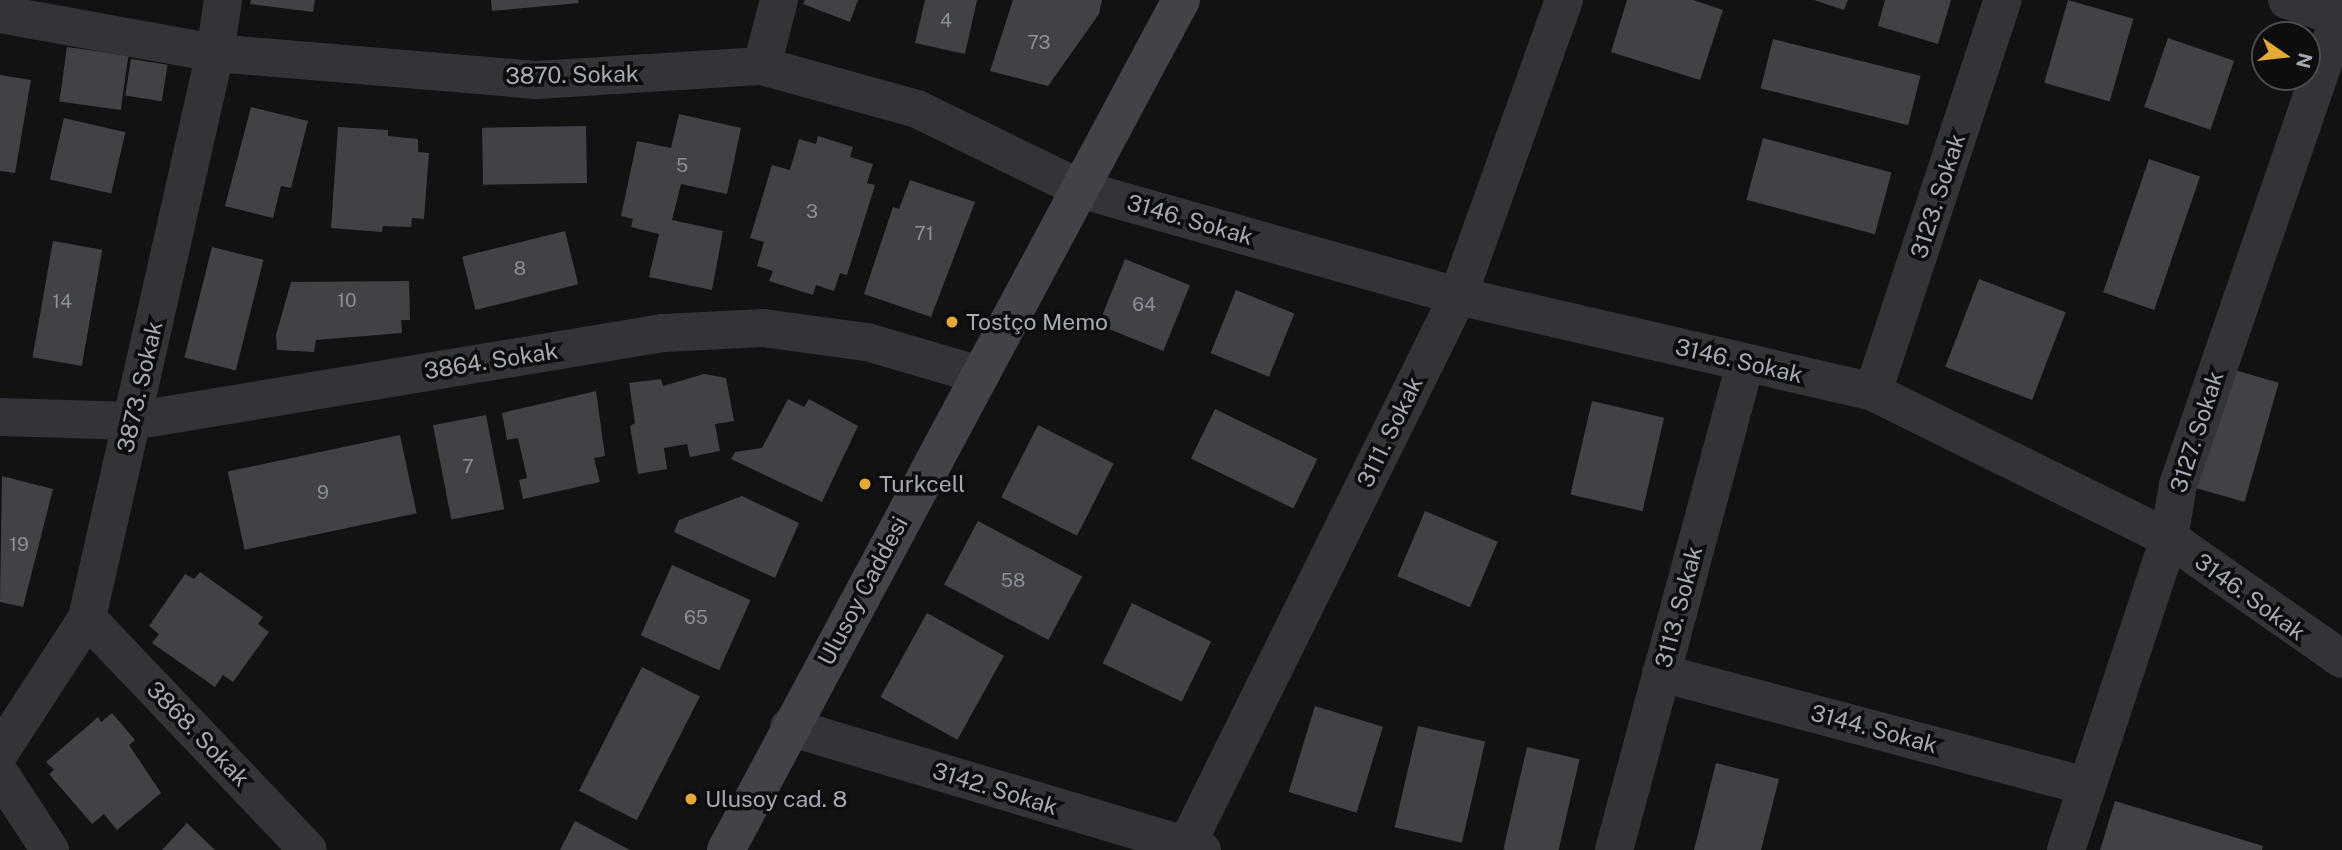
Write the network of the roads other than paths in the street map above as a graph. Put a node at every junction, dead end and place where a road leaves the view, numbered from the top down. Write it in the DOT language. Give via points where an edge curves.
graph roads {
  1 [pos="223,0"];
  2 [pos="779,0"];
  3 [pos="1181,0"];
  4 [pos="1564,0"];
  5 [pos="2003,0"];
  6 [pos="2287,0"];
  7 [pos="0,14"];
  8 [pos="2341,18"];
  9 [pos="215,53"];
  10 [pos="762,66"];
  11 [pos="1083,190"];
  12 [pos="1458,296"];
  13 [pos="1745,364"];
  14 [pos="980,376"];
  15 [pos="1873,393"];
  16 [pos="0,417"];
  17 [pos="132,421"];
  18 [pos="2169,538"];
  19 [pos="87,618"];
  20 [pos="2342,659"];
  21 [pos="1661,673"];
  22 [pos="789,727"];
  23 [pos="0,752"];
  24 [pos="0,774"];
  25 [pos="2087,786"];
  26 [pos="1190,849"];
  27 [pos="50,850"];
  28 [pos="308,850"];
  29 [pos="726,850"];
  30 [pos="1614,850"];
  31 [pos="2066,850"];
  1 -- 9 [label="street, 3873. Sokak"];
  2 -- 10 [label="street"];
  3 -- 11 [label="street, Ulusoy Caddesi"];
  4 -- 12 [label="street, 3111. Sokak"];
  5 -- 15 [label="street, 3123. Sokak"];
  6 -- 8 [label="street"];
  7 -- 9 [label="street, 3870. Sokak"];
  8 -- 18 [label="street, 3127. Sokak" via="2178,485"];
  9 -- 10 [label="street, 3870. Sokak" via="537,80"];
  9 -- 17 [label="street, 3873. Sokak"];
  10 -- 11 [label="street, 3870. Sokak" via="916,109"];
  11 -- 12 [label="street, 3146. Sokak"];
  11 -- 14 [label="street, Ulusoy Caddesi"];
  12 -- 13 [label="street, 3146. Sokak"];
  12 -- 26 [label="street, 3111. Sokak"];
  13 -- 15 [label="street, 3146. Sokak"];
  13 -- 21 [label="street, 3113. Sokak"];
  14 -- 17 [label="street, 3864. Sokak" via="867,342 763,328 663,333"];
  14 -- 22 [label="street, Ulusoy Caddesi"];
  15 -- 18 [label="street, 3146. Sokak"];
  16 -- 17 [label="street, 3864. Sokak"];
  17 -- 19 [label="street, 3873. Sokak"];
  18 -- 20 [label="street, 3146. Sokak"];
  18 -- 25 [label="street, 3127. Sokak"];
  19 -- 23 [label="street, 3873. Sokak"];
  19 -- 28 [label="street, 3868. Sokak"];
  21 -- 25 [label="street, 3144. Sokak"];
  21 -- 30 [label="street, 3113. Sokak"];
  22 -- 26 [label="street, 3142. Sokak"];
  22 -- 29 [label="street, Ulusoy Caddesi"];
  24 -- 27 [label="street"];
  25 -- 31 [label="street, 3127. Sokak"];
}
